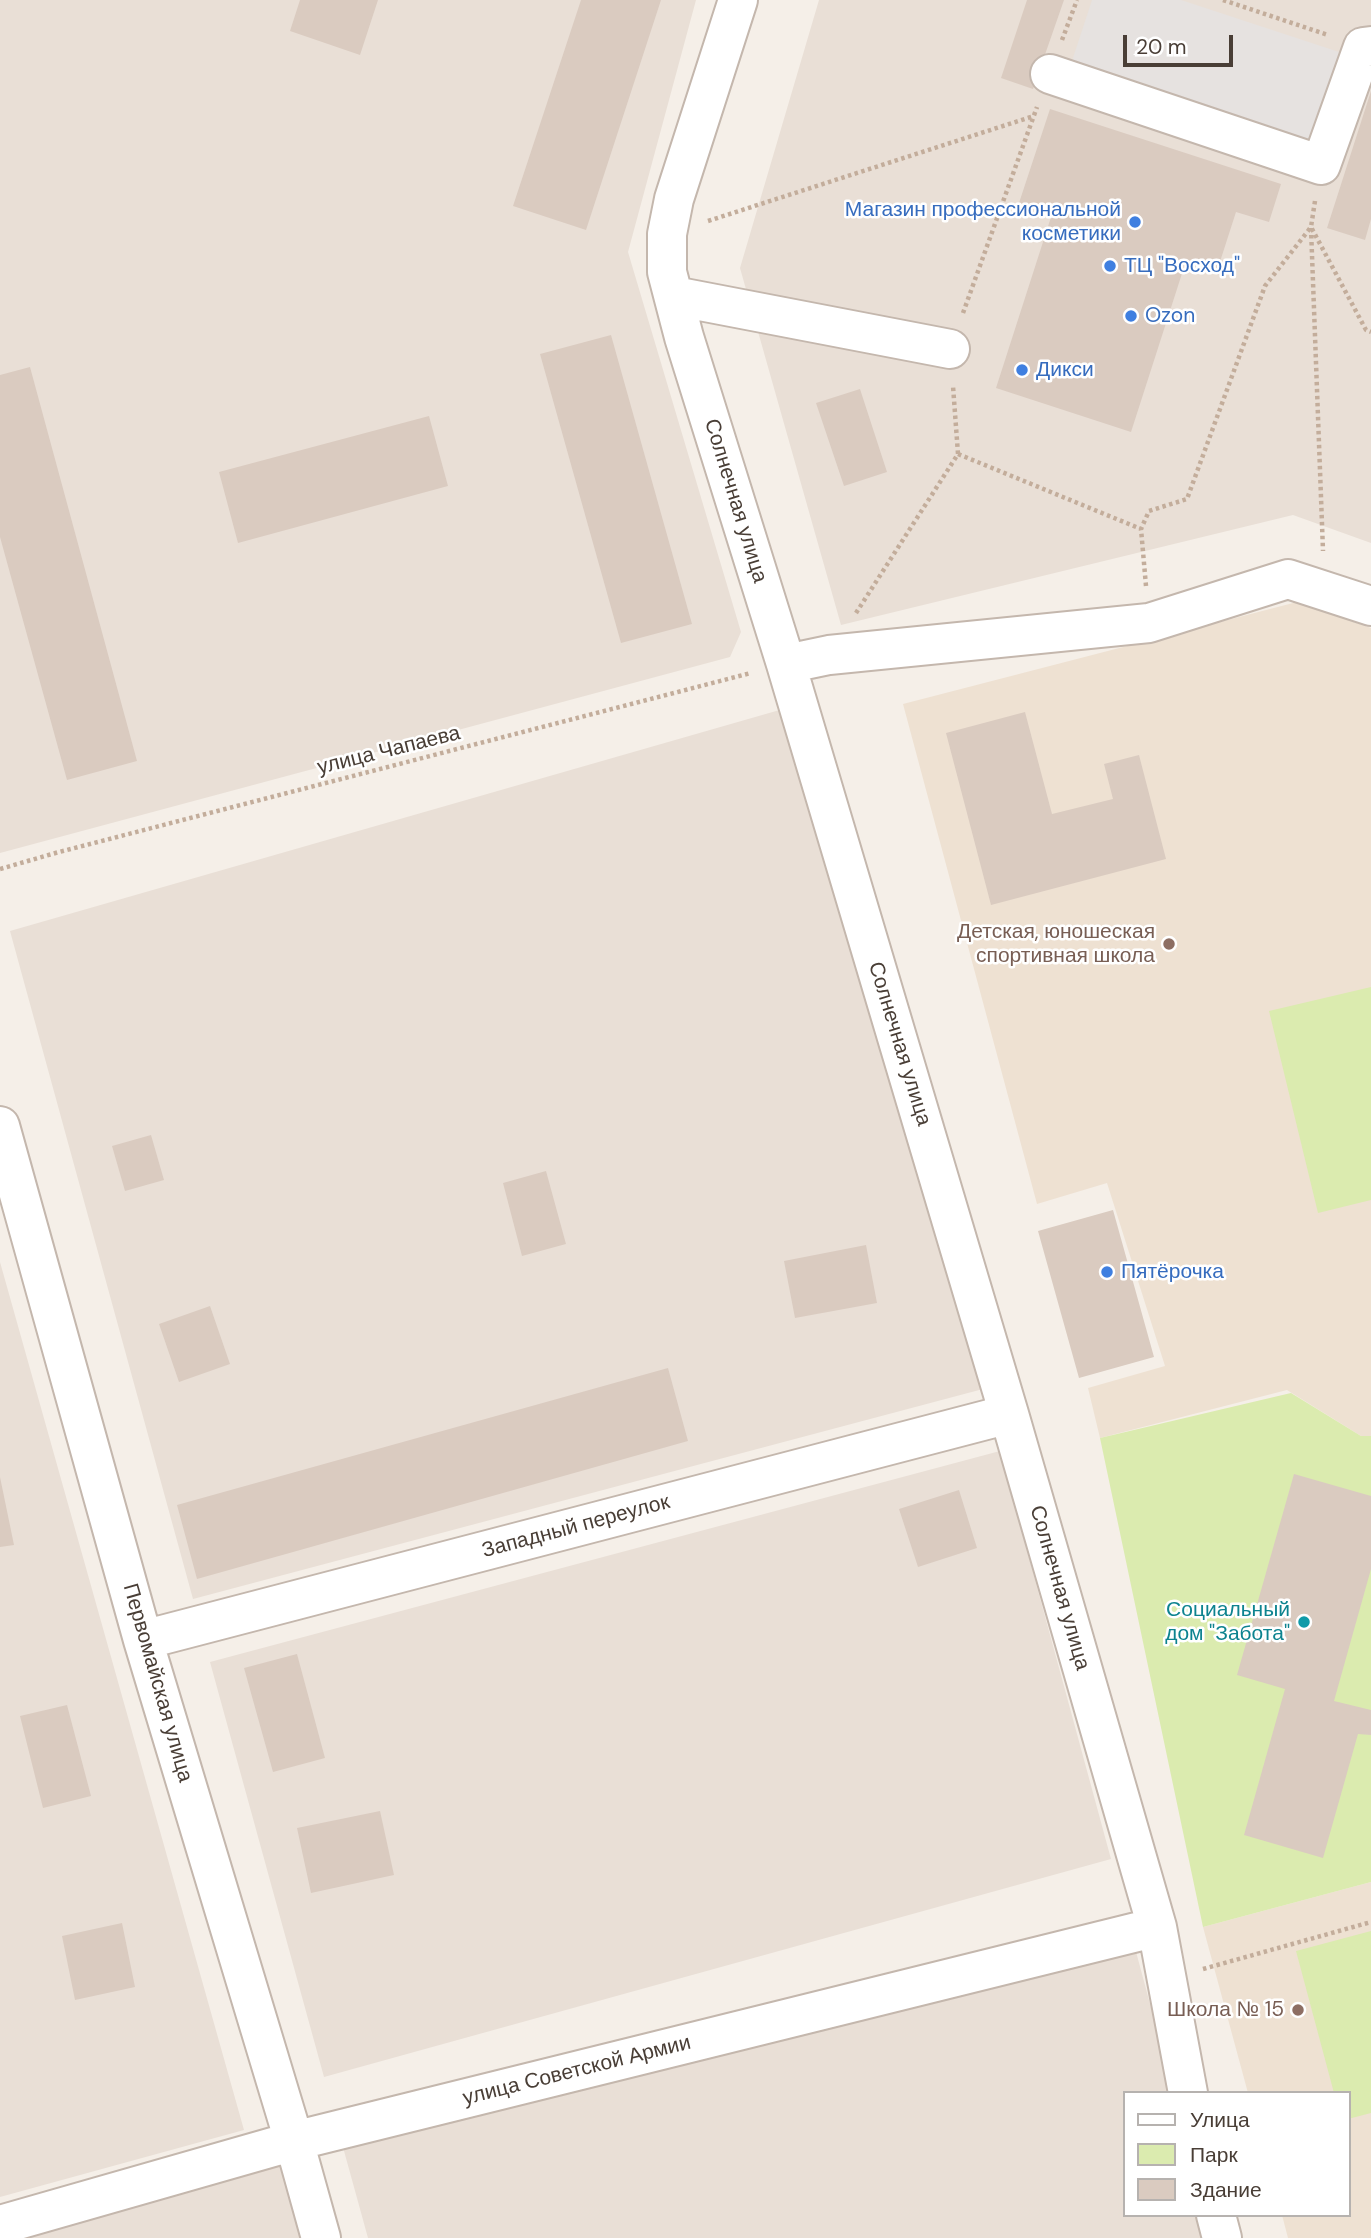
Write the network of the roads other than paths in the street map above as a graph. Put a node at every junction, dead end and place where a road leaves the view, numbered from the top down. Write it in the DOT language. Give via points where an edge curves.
graph roads {
  1 [pos="738,0"];
  2 [pos="1367,47"];
  3 [pos="1050,75"];
  4 [pos="674,296"];
  5 [pos="950,349"];
  6 [pos="1371,606"];
  7 [pos="786,664"];
  8 [pos="0,1126"];
  9 [pos="1009,1414"];
  10 [pos="143,1640"];
  11 [pos="1157,1927"];
  12 [pos="1188,2091"];
  13 [pos="294,2141"];
  14 [pos="1217,2217"];
  15 [pos="0,2225"];
  16 [pos="321,2238"];
  17 [pos="1222,2238"];
  1 -- 4 [label="street, Солнечная улица" via="674,199 667,234 667,272"];
  2 -- 3 [label="street" via="1321,165"];
  4 -- 5 [label="street"];
  4 -- 7 [label="street, Солнечная улица"];
  6 -- 7 [label="street" via="1288,579 1149,623 829,655"];
  7 -- 9 [label="street, Солнечная улица"];
  8 -- 10 [label="street, Первомайская улица"];
  9 -- 10 [label="street, Западный переулок"];
  9 -- 11 [label="street, Солнечная улица"];
  10 -- 13 [label="street, Первомайская улица"];
  11 -- 12 [label="street, Солнечная улица"];
  11 -- 13 [label="street, улица Советской Армии"];
  13 -- 15 [label="street, улица Советской Армии"];
  13 -- 16 [label="street, Первомайская улица"];
  14 -- 17 [label="street"];
}
